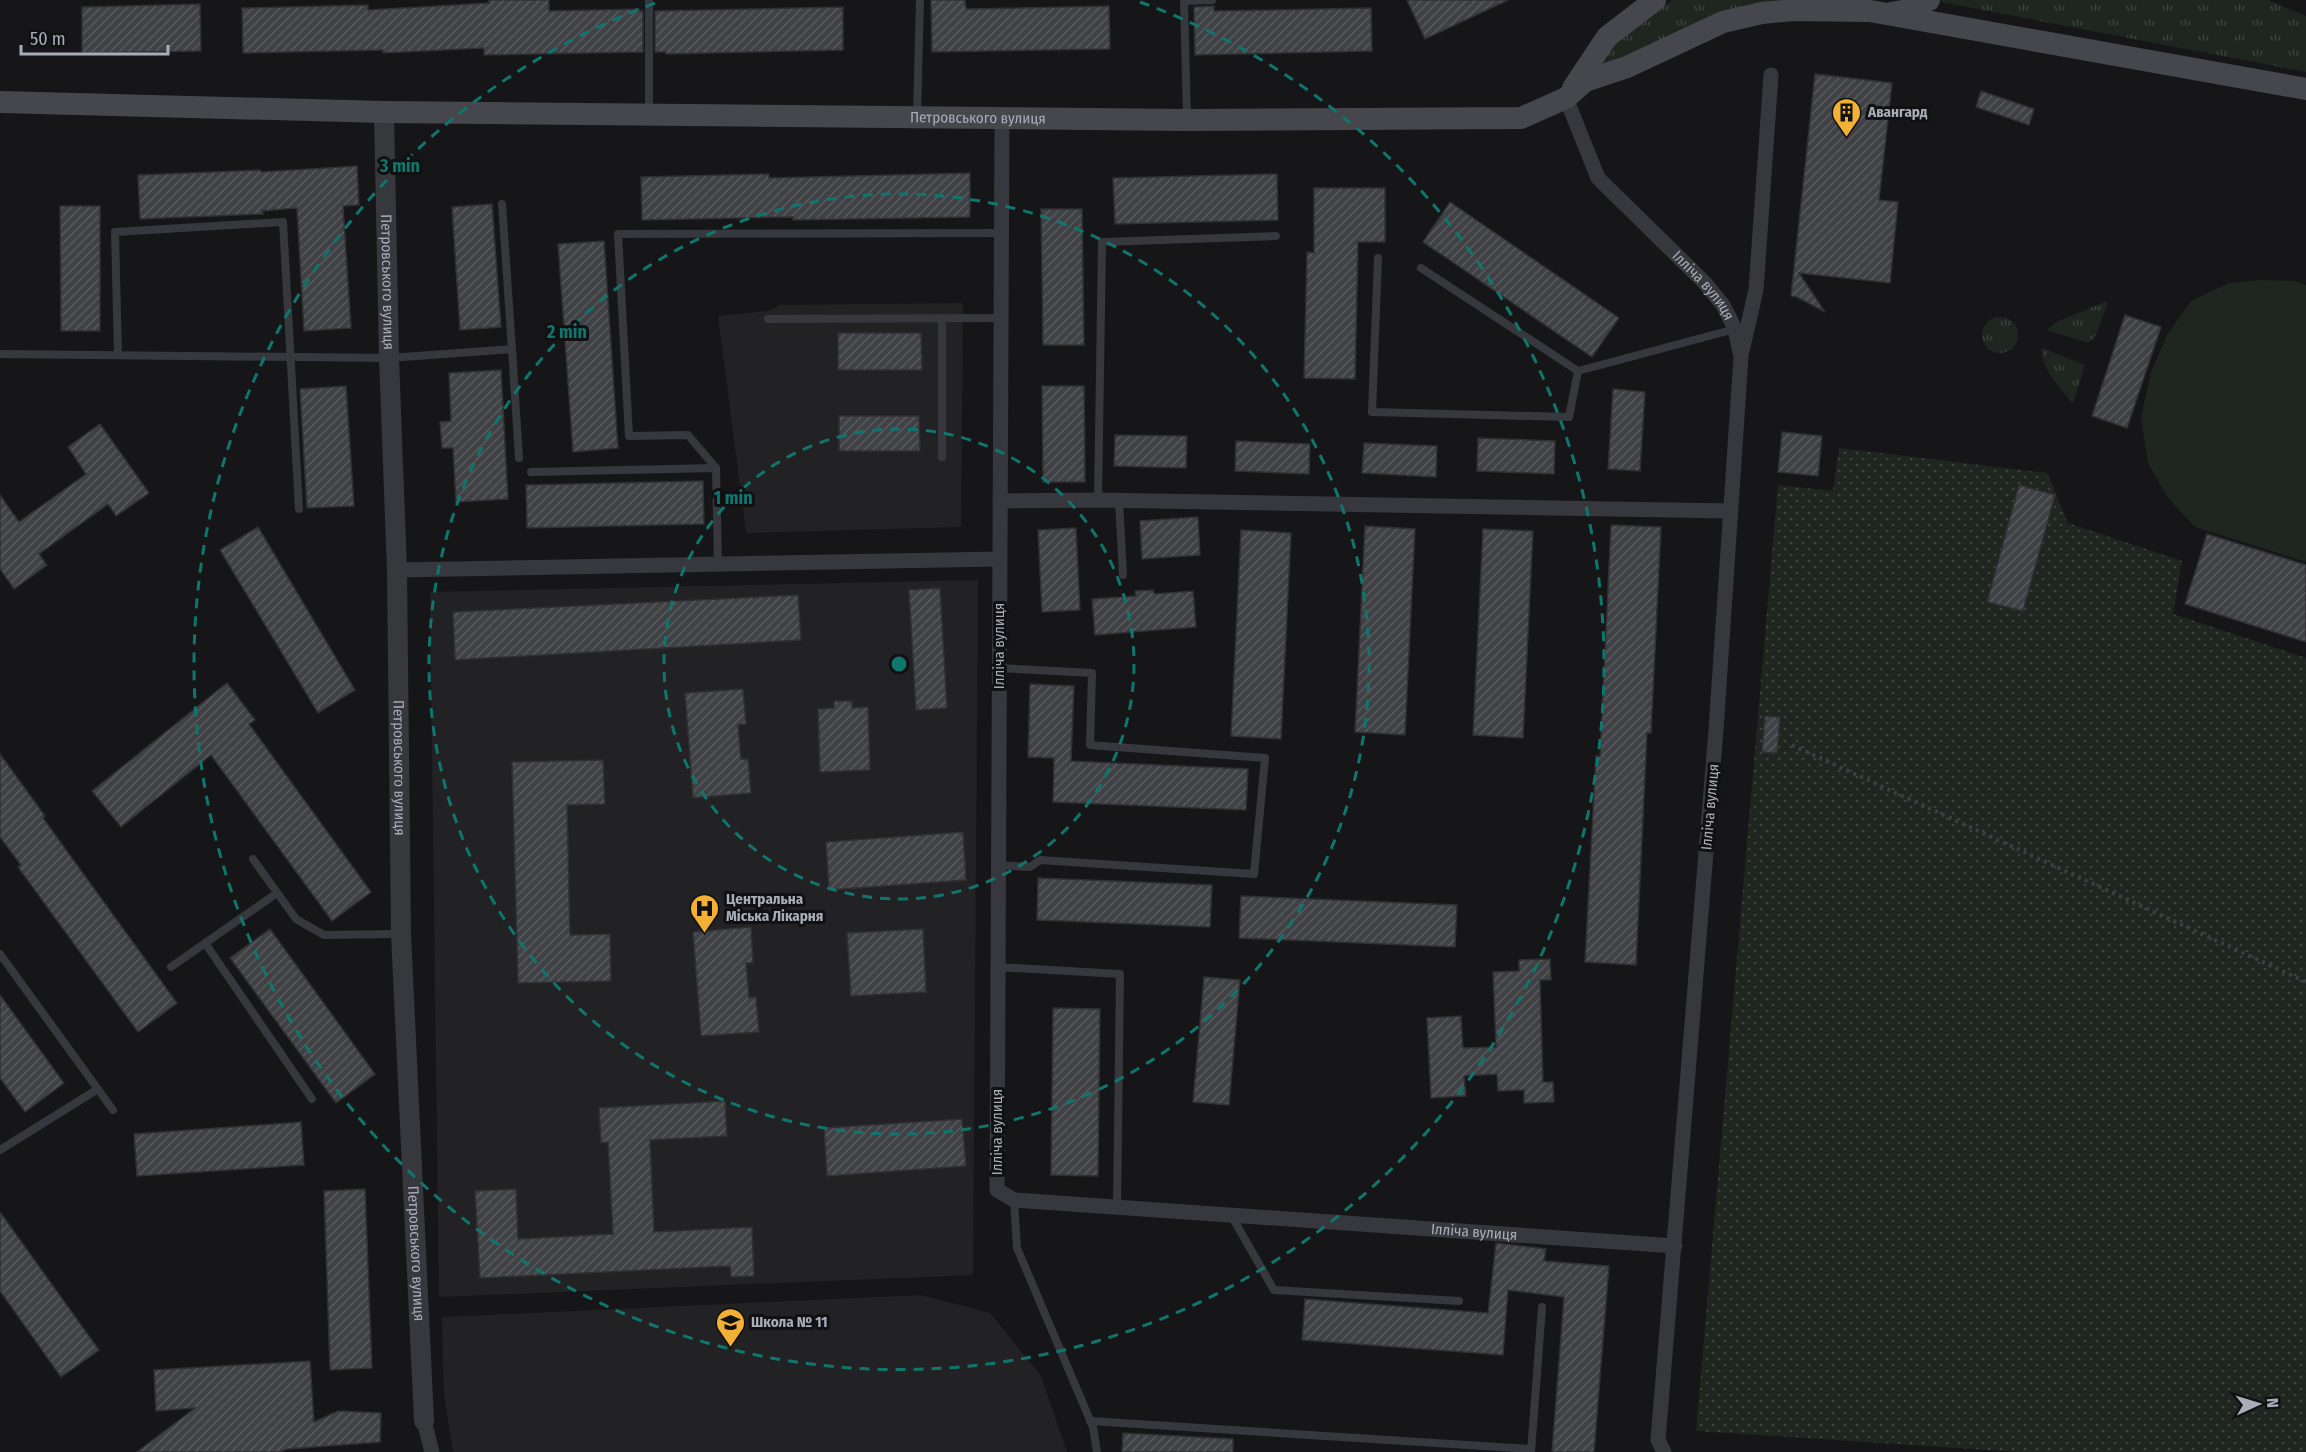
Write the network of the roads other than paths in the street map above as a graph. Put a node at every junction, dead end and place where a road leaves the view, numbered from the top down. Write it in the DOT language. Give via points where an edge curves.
graph roads {
  1 [pos="649,0"];
  2 [pos="920,0"];
  3 [pos="1184,0"];
  4 [pos="1212,0"];
  5 [pos="1655,0"];
  6 [pos="1829,0"];
  7 [pos="1843,0"];
  8 [pos="1929,0"];
  9 [pos="1868,11"];
  10 [pos="1771,75"];
  11 [pos="2306,89"];
  12 [pos="1566,98"];
  13 [pos="0,102"];
  14 [pos="384,112"];
  15 [pos="649,115"];
  16 [pos="917,116"];
  17 [pos="1002,119"];
  18 [pos="1187,120"];
  19 [pos="502,204"];
  20 [pos="1002,233"];
  21 [pos="1276,236"];
  22 [pos="1378,258"];
  23 [pos="1421,268"];
  24 [pos="942,318"];
  25 [pos="1001,318"];
  26 [pos="768,319"];
  27 [pos="1735,329"];
  28 [pos="512,349"];
  29 [pos="0,354"];
  30 [pos="118,354"];
  31 [pos="291,357"];
  32 [pos="1741,357"];
  33 [pos="389,358"];
  34 [pos="1578,371"];
  35 [pos="942,457"];
  36 [pos="519,458"];
  37 [pos="716,468"];
  38 [pos="531,472"];
  39 [pos="1098,500"];
  40 [pos="1119,500"];
  41 [pos="1000,501"];
  42 [pos="299,509"];
  43 [pos="1730,511"];
  44 [pos="999,559"];
  45 [pos="718,565"];
  46 [pos="398,570"];
  47 [pos="1124,575"];
  48 [pos="998,668"];
  49 [pos="253,859"];
  50 [pos="998,865"];
  51 [pos="277,893"];
  52 [pos="401,934"];
  53 [pos="205,943"];
  54 [pos="0,954"];
  55 [pos="171,967"];
  56 [pos="997,967"];
  57 [pos="98,1089"];
  58 [pos="312,1099"];
  59 [pos="114,1110"];
  60 [pos="0,1150"];
  61 [pos="1014,1200"];
  62 [pos="1117,1206"];
  63 [pos="1230,1214"];
  64 [pos="1675,1246"];
  65 [pos="1459,1301"];
  66 [pos="1542,1307"];
  67 [pos="423,1421"];
  68 [pos="1090,1421"];
  69 [pos="1531,1450"];
  70 [pos="432,1452"];
  71 [pos="1097,1452"];
  72 [pos="1664,1452"];
  1 -- 15 [label="lane"];
  2 -- 16 [label="lane"];
  3 -- 4 [label="lane"];
  3 -- 18 [label="lane"];
  5 -- 12 [label="main road" via="1607,37"];
  6 -- 9 [label="main road"];
  7 -- 9 [label="main road"];
  8 -- 9 [label="main road" via="1909,10"];
  9 -- 11 [label="main road"];
  9 -- 12 [label="main road, Петровського вулиця" via="1794,10 1743,16 1628,67 1585,81"];
  10 -- 32 [label="street" via="1756,290"];
  12 -- 18 [label="main road, Петровського вулиця" via="1521,118"];
  12 -- 27 [label="street, Ілліча вулиця" via="1598,178 1704,282 1723,305"];
  13 -- 14 [label="main road, Петровського вулиця"];
  14 -- 15 [label="main road, Петровського вулиця"];
  14 -- 33 [label="street, Петровського вулиця"];
  15 -- 16 [label="main road, Петровського вулиця"];
  16 -- 17 [label="main road, Петровського вулиця"];
  17 -- 18 [label="main road, Петровського вулиця"];
  17 -- 20 [label="street, Ілліча вулиця"];
  19 -- 28 [label="lane"];
  20 -- 25 [label="street, Ілліча вулиця"];
  20 -- 37 [label="lane" via="618,234 628,436 688,435"];
  21 -- 39 [label="lane" via="1102,242"];
  22 -- 34 [label="lane" via="1372,412 1569,417"];
  23 -- 34 [label="lane"];
  24 -- 25 [label="lane"];
  24 -- 26 [label="lane"];
  24 -- 35 [label="lane"];
  25 -- 41 [label="street, Ілліча вулиця"];
  27 -- 32 [label="street, Ілліча вулиця"];
  27 -- 34 [label="lane"];
  28 -- 33 [label="lane"];
  28 -- 36 [label="lane"];
  29 -- 30 [label="lane"];
  30 -- 31 [label="lane"];
  30 -- 31 [label="lane" via="115,232 283,222"];
  31 -- 33 [label="lane"];
  31 -- 42 [label="lane"];
  32 -- 43 [label="street, Ілліча вулиця"];
  33 -- 46 [label="street, Петровського вулиця"];
  37 -- 38 [label="lane"];
  37 -- 45 [label="lane"];
  39 -- 40 [label="street"];
  39 -- 41 [label="street"];
  40 -- 43 [label="street"];
  40 -- 47 [label="lane"];
  41 -- 44 [label="street, Ілліча вулиця"];
  43 -- 64 [label="street, Ілліча вулиця"];
  44 -- 45 [label="street"];
  44 -- 48 [label="street, Ілліча вулиця"];
  45 -- 46 [label="street"];
  46 -- 52 [label="street, Петровського вулиця"];
  48 -- 50 [label="street, Ілліча вулиця"];
  48 -- 50 [label="lane" via="1092,673 1090,745 1265,758 1254,874 1040,860 1030,867"];
  49 -- 51 [label="lane"];
  50 -- 56 [label="street, Ілліча вулиця"];
  51 -- 52 [label="lane" via="296,919 324,935"];
  51 -- 53 [label="lane"];
  52 -- 67 [label="street, Петровського вулиця"];
  53 -- 55 [label="lane"];
  53 -- 58 [label="lane"];
  54 -- 57 [label="lane"];
  56 -- 61 [label="street, Ілліча вулиця" via="997,1190"];
  56 -- 62 [label="lane" via="1120,974"];
  57 -- 59 [label="lane"];
  57 -- 60 [label="lane"];
  61 -- 62 [label="street, Ілліча вулиця"];
  61 -- 68 [label="lane" via="1017,1248"];
  62 -- 63 [label="street, Ілліча вулиця"];
  63 -- 64 [label="street, Ілліча вулиця"];
  63 -- 65 [label="lane" via="1274,1290"];
  64 -- 72 [label="street, Ілліча вулиця" via="1658,1440"];
  66 -- 69 [label="lane"];
  67 -- 70 [label="street"];
  68 -- 69 [label="lane"];
  68 -- 71 [label="lane"];
}
